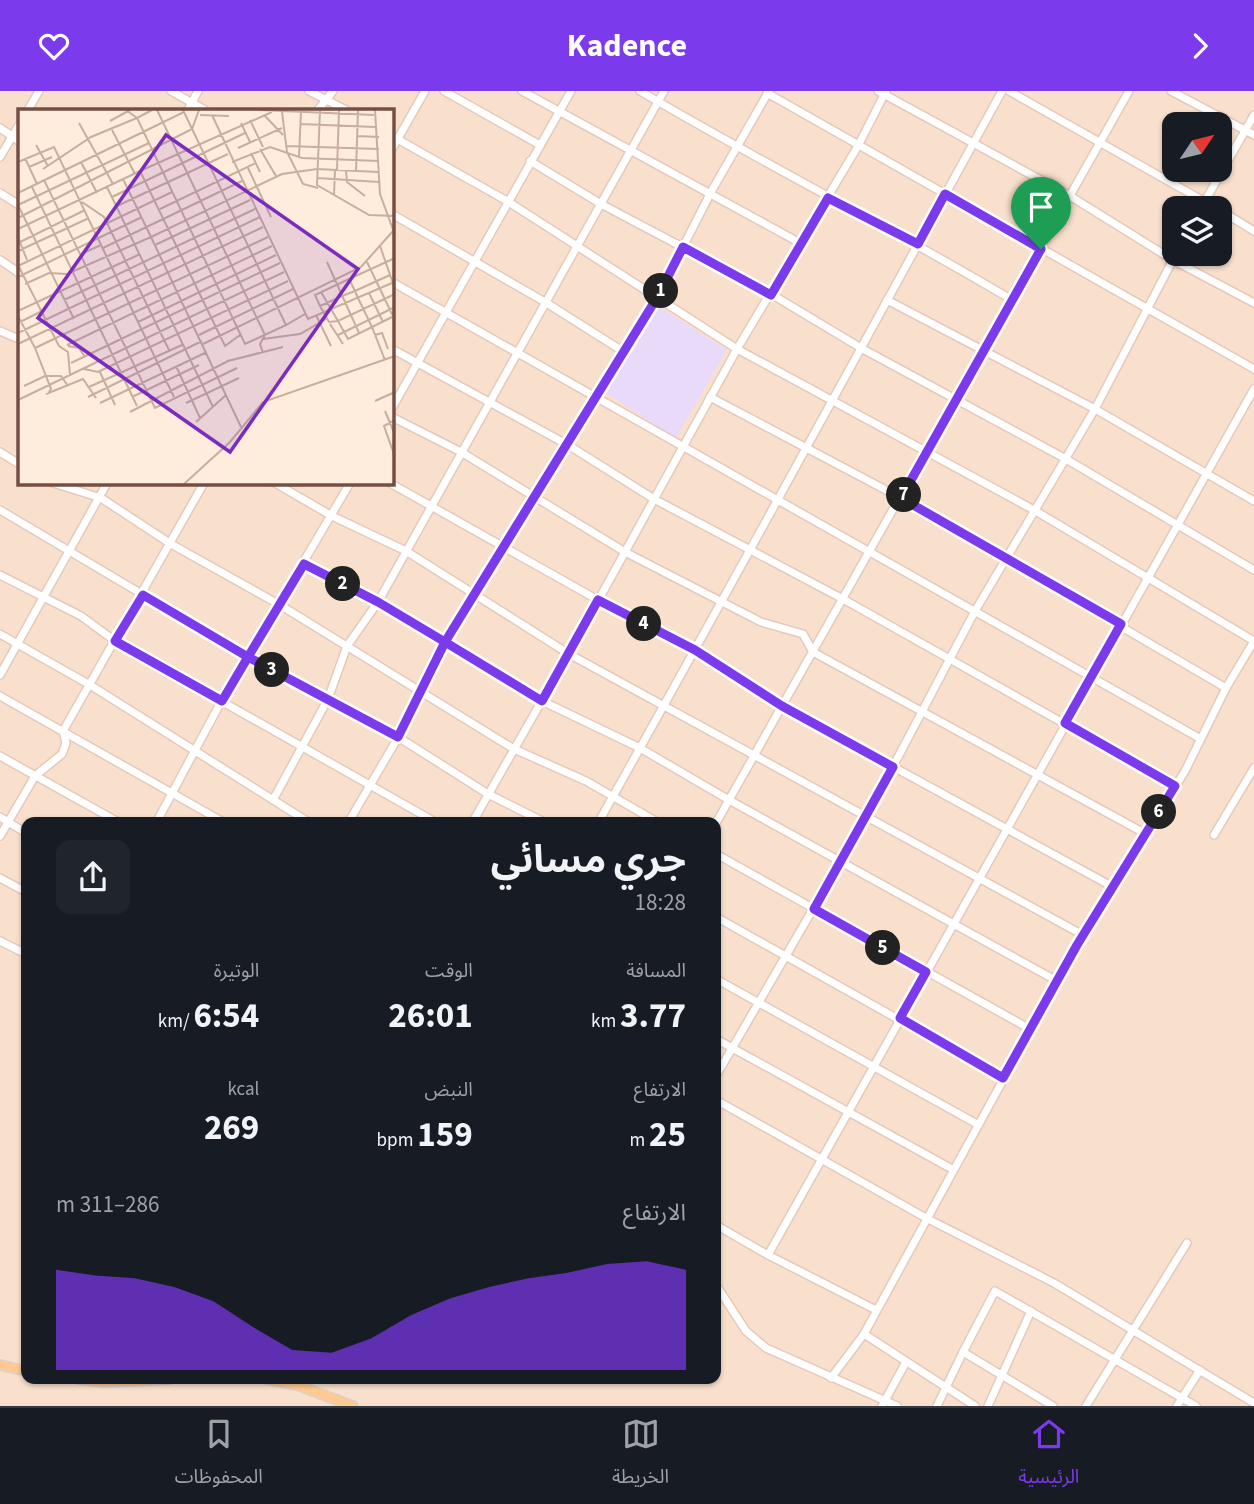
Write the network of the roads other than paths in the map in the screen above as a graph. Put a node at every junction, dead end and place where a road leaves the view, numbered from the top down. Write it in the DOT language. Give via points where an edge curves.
graph roads {
  1 [pos="39,91"];
  2 [pos="171,91"];
  3 [pos="198,91"];
  4 [pos="309,91"];
  5 [pos="333,91"];
  6 [pos="425,91"];
  7 [pos="444,91"];
  8 [pos="522,91"];
  9 [pos="570,91"];
  10 [pos="639,91"];
  11 [pos="664,91"];
  12 [pos="1002,91"];
  13 [pos="1009,91"];
  14 [pos="1129,91"];
  15 [pos="1171,91"];
  16 [pos="768,92"];
  17 [pos="883,92"];
  18 [pos="328,100"];
  19 [pos="658,102"];
  20 [pos="190,106"];
  21 [pos="29,109"];
  22 [pos="319,109"];
  23 [pos="344,109"];
  24 [pos="559,111"];
  25 [pos="1254,115"];
  26 [pos="0,128"];
  27 [pos="1245,131"];
  28 [pos="1254,135"];
  29 [pos="16,138"];
  30 [pos="395,138"];
  31 [pos="1100,142"];
  32 [pos="973,143"];
  33 [pos="540,145"];
  34 [pos="858,146"];
  35 [pos="736,148"];
  36 [pos="633,150"];
  37 [pos="0,157"];
  38 [pos="530,161"];
  39 [pos="711,192"];
  40 [pos="0,193"];
  41 [pos="945,194"];
  42 [pos="1070,196"];
  43 [pos="1188,196"];
  44 [pos="1208,196"];
  45 [pos="828,198"];
  46 [pos="507,201"];
  47 [pos="18,204"];
  48 [pos="601,204"];
  49 [pos="394,215"];
  50 [pos="1232,218"];
  51 [pos="1254,231"];
  52 [pos="802,244"];
  53 [pos="918,244"];
  54 [pos="577,245"];
  55 [pos="683,247"];
  56 [pos="1041,249"];
  57 [pos="1162,249"];
  58 [pos="0,260"];
  59 [pos="474,262"];
  60 [pos="1170,266"];
  61 [pos="1190,266"];
  62 [pos="18,272"];
  63 [pos="394,283"];
  64 [pos="771,295"];
  65 [pos="658,296"];
  66 [pos="887,300"];
  67 [pos="1012,300"];
  68 [pos="545,302"];
  69 [pos="1254,303"];
  70 [pos="1146,309"];
  71 [pos="446,312"];
  72 [pos="0,331"];
  73 [pos="18,339"];
  74 [pos="860,348"];
  75 [pos="737,349"];
  76 [pos="394,350"];
  77 [pos="983,351"];
  78 [pos="624,352"];
  79 [pos="516,354"];
  80 [pos="417,363"];
  81 [pos="1254,369"];
  82 [pos="1254,389"];
  83 [pos="596,397"];
  84 [pos="710,397"];
  85 [pos="831,398"];
  86 [pos="489,401"];
  87 [pos="957,401"];
  88 [pos="394,404"];
  89 [pos="1095,409"];
  90 [pos="394,418"];
  91 [pos="568,445"];
  92 [pos="682,447"];
  93 [pos="807,449"];
  94 [pos="0,452"];
  95 [pos="461,452"];
  96 [pos="928,452"];
  97 [pos="1066,459"];
  98 [pos="18,463"];
  99 [pos="1207,473"];
  100 [pos="59,485"];
  101 [pos="106,485"];
  102 [pos="203,485"];
  103 [pos="278,485"];
  104 [pos="350,485"];
  105 [pos="393,485"];
  106 [pos="101,498"];
  107 [pos="901,498"];
  108 [pos="534,499"];
  109 [pos="654,499"];
  110 [pos="780,499"];
  111 [pos="1254,501"];
  112 [pos="430,507"];
  113 [pos="0,510"];
  114 [pos="1034,510"];
  115 [pos="332,516"];
  116 [pos="1178,523"];
  117 [pos="171,544"];
  118 [pos="506,546"];
  119 [pos="406,551"];
  120 [pos="751,551"];
  121 [pos="870,551"];
  122 [pos="625,552"];
  123 [pos="69,553"];
  124 [pos="1007,559"];
  125 [pos="304,564"];
  126 [pos="1254,570"];
  127 [pos="0,575"];
  128 [pos="1147,575"];
  129 [pos="476,594"];
  130 [pos="143,595"];
  131 [pos="43,597"];
  132 [pos="843,599"];
  133 [pos="598,600"];
  134 [pos="723,601"];
  135 [pos="378,602"];
  136 [pos="279,605"];
  137 [pos="975,611"];
  138 [pos="1121,624"];
  139 [pos="0,634"];
  140 [pos="115,641"];
  141 [pos="1254,641"];
  142 [pos="445,642"];
  143 [pos="18,645"];
  144 [pos="348,646"];
  145 [pos="695,650"];
  146 [pos="813,652"];
  147 [pos="569,654"];
  148 [pos="248,657"];
  149 [pos="951,659"];
  150 [pos="1091,674"];
  151 [pos="0,675"];
  152 [pos="90,685"];
  153 [pos="1226,688"];
  154 [pos="422,691"];
  155 [pos="0,697"];
  156 [pos="328,699"];
  157 [pos="222,701"];
  158 [pos="542,701"];
  159 [pos="664,705"];
  160 [pos="782,706"];
  161 [pos="921,712"];
  162 [pos="1065,723"];
  163 [pos="63,731"];
  164 [pos="398,737"];
  165 [pos="1199,738"];
  166 [pos="303,746"];
  167 [pos="640,748"];
  168 [pos="514,749"];
  169 [pos="196,751"];
  170 [pos="755,754"];
  171 [pos="0,756"];
  172 [pos="893,767"];
  173 [pos="1254,768"];
  174 [pos="35,776"];
  175 [pos="1035,776"];
  176 [pos="371,784"];
  177 [pos="1175,786"];
  178 [pos="172,793"];
  179 [pos="488,794"];
  180 [pos="612,796"];
  181 [pos="273,800"];
  182 [pos="729,800"];
  183 [pos="867,816"];
  184 [pos="109,817"];
  185 [pos="159,817"];
  186 [pos="214,817"];
  187 [pos="300,817"];
  188 [pos="352,817"];
  189 [pos="426,817"];
  190 [pos="475,817"];
  191 [pos="534,817"];
  192 [pos="600,817"];
  193 [pos="649,817"];
  194 [pos="719,817"];
  195 [pos="3,819"];
  196 [pos="1006,828"];
  197 [pos="21,830"];
  198 [pos="1146,834"];
  199 [pos="1214,835"];
  200 [pos="0,837"];
  201 [pos="721,857"];
  202 [pos="841,863"];
  203 [pos="978,877"];
  204 [pos="0,878"];
  205 [pos="1113,887"];
  206 [pos="21,889"];
  207 [pos="814,909"];
  208 [pos="721,920"];
  209 [pos="952,924"];
  210 [pos="1083,935"];
  211 [pos="0,941"];
  212 [pos="21,952"];
  213 [pos="786,956"];
  214 [pos="926,972"];
  215 [pos="1057,981"];
  216 [pos="721,982"];
  217 [pos="759,1003"];
  218 [pos="900,1018"];
  219 [pos="1030,1030"];
  220 [pos="721,1042"];
  221 [pos="732,1048"];
  222 [pos="721,1067"];
  223 [pos="873,1067"];
  224 [pos="1003,1078"];
  225 [pos="721,1103"];
  226 [pos="848,1112"];
  227 [pos="977,1124"];
  228 [pos="821,1160"];
  229 [pos="952,1170"];
  230 [pos="926,1218"];
  231 [pos="721,1228"];
  232 [pos="1187,1243"];
  233 [pos="768,1255"];
  234 [pos="721,1294"];
  235 [pos="876,1310"];
  236 [pos="1031,1311"];
  237 [pos="1131,1329"];
  238 [pos="864,1334"];
  239 [pos="963,1352"];
  240 [pos="1114,1359"];
  241 [pos="906,1362"];
  242 [pos="0,1365"];
  243 [pos="21,1370"];
  244 [pos="1200,1370"];
  245 [pos="1002,1375"];
  246 [pos="831,1378"];
  247 [pos="292,1384"];
  248 [pos="946,1388"];
  249 [pos="1182,1398"];
  250 [pos="884,1403"];
  251 [pos="1254,1403"];
  252 [pos="353,1406"];
  253 [pos="897,1406"];
  254 [pos="937,1406"];
  255 [pos="975,1406"];
  256 [pos="988,1406"];
  257 [pos="1053,1406"];
  258 [pos="1086,1406"];
  259 [pos="1177,1406"];
  260 [pos="1196,1406"];
  1 -- 21 [label="street"];
  2 -- 20 [label="street"];
  3 -- 20 [label="street"];
  4 -- 18 [label="street"];
  5 -- 18 [label="street"];
  6 -- 30 [label="street"];
  7 -- 33 [label="street"];
  8 -- 24 [label="street"];
  9 -- 24 [label="street"];
  10 -- 19 [label="street"];
  11 -- 19 [label="street"];
  12 -- 32 [label="street"];
  13 -- 31 [label="street"];
  14 -- 31 [label="street"];
  15 -- 27 [label="street"];
  16 -- 34 [label="street"];
  16 -- 35 [label="street"];
  17 -- 32 [label="street"];
  17 -- 34 [label="street"];
  18 -- 22 [label="street"];
  18 -- 23 [label="street"];
  19 -- 35 [label="street"];
  19 -- 36 [label="street"];
  24 -- 33 [label="street"];
  24 -- 36 [label="street"];
  25 -- 27 [label="street"];
  26 -- 29 [label="street"];
  27 -- 28 [label="street"];
  27 -- 44 [label="street"];
  29 -- 37 [label="street"];
  30 -- 46 [label="street"];
  31 -- 42 [label="street"];
  31 -- 43 [label="street"];
  32 -- 41 [label="street"];
  32 -- 42 [label="street"];
  33 -- 38 [label="street"];
  34 -- 41 [label="street"];
  34 -- 45 [label="street"];
  35 -- 39 [label="street"];
  35 -- 45 [label="street"];
  36 -- 39 [label="street"];
  36 -- 48 [label="street"];
  38 -- 46 [label="street"];
  38 -- 48 [label="street"];
  39 -- 52 [label="street"];
  39 -- 55 [label="street"];
  40 -- 47 [label="street"];
  41 -- 53 [label="street"];
  41 -- 56 [label="street"];
  42 -- 56 [label="street"];
  42 -- 57 [label="street"];
  45 -- 52 [label="street"];
  45 -- 53 [label="street"];
  46 -- 54 [label="street"];
  46 -- 59 [label="street"];
  48 -- 54 [label="street"];
  48 -- 55 [label="street"];
  49 -- 59 [label="street"];
  50 -- 51 [label="street"];
  52 -- 64 [label="street"];
  53 -- 66 [label="street"];
  53 -- 67 [label="street"];
  54 -- 65 [label="street"];
  54 -- 68 [label="street"];
  55 -- 64 [label="street"];
  55 -- 65 [label="street"];
  56 -- 67 [label="street"];
  56 -- 70 [label="street"];
  58 -- 62 [label="street"];
  59 -- 68 [label="street"];
  59 -- 71 [label="street"];
  60 -- 70 [label="street"];
  61 -- 69 [label="street"];
  63 -- 71 [label="street"];
  64 -- 74 [label="street"];
  64 -- 75 [label="street"];
  65 -- 75 [label="street"];
  65 -- 78 [label="street"];
  66 -- 74 [label="street"];
  66 -- 77 [label="street"];
  67 -- 77 [label="street"];
  68 -- 78 [label="street"];
  68 -- 79 [label="street"];
  70 -- 81 [label="street"];
  70 -- 89 [label="street"];
  71 -- 79 [label="street"];
  71 -- 80 [label="street"];
  72 -- 73 [label="street"];
  74 -- 85 [label="street"];
  74 -- 87 [label="street"];
  75 -- 84 [label="street"];
  75 -- 85 [label="street"];
  76 -- 80 [label="street"];
  77 -- 87 [label="street"];
  77 -- 89 [label="street"];
  78 -- 83 [label="street"];
  79 -- 83 [label="street"];
  79 -- 86 [label="street"];
  80 -- 86 [label="street"];
  80 -- 88 [label="street"];
  82 -- 99 [label="street"];
  83 -- 91 [label="street"];
  83 -- 92 [label="street"];
  84 -- 92 [label="street"];
  84 -- 93 [label="street"];
  85 -- 93 [label="street"];
  85 -- 96 [label="street"];
  86 -- 91 [label="street"];
  86 -- 95 [label="street"];
  87 -- 96 [label="street"];
  87 -- 97 [label="street"];
  89 -- 97 [label="street"];
  89 -- 99 [label="street"];
  90 -- 95 [label="street"];
  91 -- 108 [label="street"];
  91 -- 109 [label="street"];
  92 -- 109 [label="street"];
  92 -- 110 [label="street"];
  93 -- 107 [label="street"];
  93 -- 110 [label="street"];
  94 -- 98 [label="street"];
  95 -- 108 [label="street"];
  95 -- 112 [label="street"];
  96 -- 107 [label="street"];
  96 -- 114 [label="street"];
  97 -- 114 [label="street"];
  97 -- 116 [label="street"];
  99 -- 111 [label="street"];
  99 -- 116 [label="street"];
  100 -- 106 [label="street"];
  101 -- 106 [label="street"];
  102 -- 117 [label="street"];
  103 -- 115 [label="street"];
  104 -- 115 [label="street"];
  105 -- 112 [label="street"];
  106 -- 117 [label="street"];
  106 -- 123 [label="street"];
  107 -- 121 [label="street"];
  107 -- 124 [label="street"];
  108 -- 118 [label="street"];
  108 -- 122 [label="street"];
  109 -- 120 [label="street"];
  109 -- 122 [label="street"];
  110 -- 120 [label="street"];
  110 -- 121 [label="street"];
  112 -- 118 [label="street"];
  112 -- 119 [label="street"];
  113 -- 123 [label="street"];
  114 -- 124 [label="street"];
  114 -- 128 [label="street"];
  115 -- 119 [label="street"];
  115 -- 125 [label="street"];
  116 -- 126 [label="street"];
  116 -- 128 [label="street"];
  117 -- 130 [label="street"];
  117 -- 136 [label="street"];
  118 -- 129 [label="street"];
  118 -- 133 [label="street"];
  119 -- 129 [label="street"];
  119 -- 135 [label="street"];
  120 -- 132 [label="street"];
  120 -- 134 [label="street"];
  121 -- 132 [label="street"];
  121 -- 137 [label="street"];
  122 -- 133 [label="street"];
  122 -- 134 [label="street"];
  123 -- 130 [label="street"];
  123 -- 131 [label="street"];
  124 -- 137 [label="street"];
  124 -- 138 [label="street"];
  125 -- 135 [label="street"];
  125 -- 136 [label="street"];
  127 -- 131 [label="street"];
  128 -- 138 [label="street"];
  128 -- 141 [label="street"];
  129 -- 142 [label="street"];
  129 -- 147 [label="street"];
  130 -- 140 [label="street"];
  130 -- 148 [label="street"];
  131 -- 140 [label="street" via="81,616"];
  131 -- 143 [label="street"];
  132 -- 146 [label="street"];
  132 -- 149 [label="street"];
  133 -- 145 [label="street"];
  133 -- 147 [label="street"];
  134 -- 145 [label="street"];
  134 -- 146 [label="street" via="761,622 803,634"];
  135 -- 142 [label="street"];
  135 -- 144 [label="street"];
  136 -- 144 [label="street"];
  136 -- 148 [label="street"];
  137 -- 149 [label="street"];
  137 -- 150 [label="street"];
  138 -- 150 [label="street"];
  138 -- 153 [label="street"];
  139 -- 143 [label="street"];
  140 -- 152 [label="street"];
  140 -- 157 [label="street"];
  141 -- 153 [label="street"];
  142 -- 154 [label="street"];
  142 -- 158 [label="street"];
  143 -- 151 [label="street"];
  143 -- 152 [label="street"];
  144 -- 154 [label="street"];
  144 -- 156 [label="street"];
  145 -- 159 [label="street"];
  145 -- 160 [label="street"];
  146 -- 160 [label="street"];
  146 -- 161 [label="street"];
  147 -- 158 [label="street"];
  147 -- 159 [label="street"];
  148 -- 156 [label="street"];
  148 -- 157 [label="street"];
  149 -- 161 [label="street"];
  149 -- 162 [label="street"];
  150 -- 162 [label="street"];
  150 -- 165 [label="street"];
  152 -- 163 [label="street"];
  152 -- 169 [label="street"];
  153 -- 165 [label="street"];
  154 -- 164 [label="street"];
  154 -- 168 [label="street"];
  155 -- 163 [label="street"];
  156 -- 164 [label="street"];
  156 -- 166 [label="street"];
  157 -- 166 [label="street"];
  157 -- 169 [label="street"];
  158 -- 167 [label="street"];
  158 -- 168 [label="street"];
  159 -- 167 [label="street"];
  159 -- 170 [label="street"];
  160 -- 170 [label="street"];
  160 -- 172 [label="street"];
  161 -- 172 [label="street"];
  161 -- 175 [label="street"];
  162 -- 175 [label="street"];
  162 -- 177 [label="street"];
  163 -- 174 [label="street" via="66,743 62,754"];
  163 -- 178 [label="street"];
  164 -- 176 [label="street"];
  164 -- 179 [label="street"];
  165 -- 177 [label="street"];
  166 -- 176 [label="street"];
  166 -- 181 [label="street"];
  167 -- 180 [label="street"];
  167 -- 182 [label="street"];
  168 -- 179 [label="street"];
  168 -- 180 [label="street"];
  169 -- 178 [label="street"];
  169 -- 181 [label="street"];
  170 -- 182 [label="street"];
  170 -- 183 [label="street"];
  171 -- 174 [label="street"];
  172 -- 183 [label="street"];
  172 -- 196 [label="street"];
  173 -- 199 [label="street"];
  174 -- 184 [label="street"];
  174 -- 195 [label="street"];
  175 -- 196 [label="street"];
  175 -- 198 [label="street"];
  176 -- 188 [label="street"];
  176 -- 189 [label="street"];
  177 -- 198 [label="street"];
  178 -- 185 [label="street"];
  178 -- 186 [label="street"];
  179 -- 190 [label="street"];
  179 -- 191 [label="street"];
  180 -- 192 [label="street"];
  180 -- 193 [label="street"];
  181 -- 187 [label="street"];
  182 -- 194 [label="street"];
  182 -- 202 [label="street"];
  183 -- 202 [label="street"];
  183 -- 203 [label="street"];
  195 -- 197 [label="street"];
  195 -- 200 [label="street"];
  196 -- 203 [label="street"];
  196 -- 205 [label="street"];
  198 -- 205 [label="street"];
  201 -- 207 [label="street"];
  202 -- 207 [label="street"];
  202 -- 209 [label="street"];
  203 -- 209 [label="street"];
  203 -- 210 [label="street"];
  204 -- 206 [label="street"];
  205 -- 210 [label="street"];
  207 -- 213 [label="street"];
  207 -- 214 [label="street"];
  208 -- 213 [label="street"];
  209 -- 214 [label="street"];
  209 -- 215 [label="street"];
  210 -- 215 [label="street"];
  211 -- 212 [label="street"];
  213 -- 217 [label="street"];
  213 -- 218 [label="street"];
  214 -- 218 [label="street"];
  214 -- 219 [label="street"];
  215 -- 219 [label="street"];
  216 -- 217 [label="street"];
  217 -- 221 [label="street"];
  217 -- 223 [label="street"];
  218 -- 223 [label="street"];
  218 -- 224 [label="street"];
  219 -- 224 [label="street"];
  220 -- 221 [label="street"];
  221 -- 222 [label="street"];
  221 -- 226 [label="street"];
  223 -- 226 [label="street"];
  223 -- 227 [label="street"];
  224 -- 227 [label="street"];
  225 -- 228 [label="street"];
  226 -- 228 [label="street"];
  226 -- 229 [label="street"];
  227 -- 229 [label="street"];
  228 -- 230 [label="street"];
  228 -- 233 [label="street"];
  229 -- 230 [label="street"];
  230 -- 235 [label="street"];
  230 -- 237 [label="street" via="1054,1283"];
  231 -- 233 [label="street"];
  232 -- 237 [label="street"];
  233 -- 235 [label="street"];
  234 -- 246 [label="street" via="746,1331 766,1348"];
  235 -- 238 [label="street"];
  236 -- 239 [label="street" via="995,1291"];
  236 -- 240 [label="street"];
  236 -- 245 [label="street"];
  237 -- 240 [label="street"];
  237 -- 244 [label="street"];
  238 -- 241 [label="street"];
  238 -- 246 [label="street"];
  239 -- 245 [label="street"];
  239 -- 248 [label="street"];
  240 -- 249 [label="street"];
  240 -- 258 [label="street"];
  241 -- 248 [label="street"];
  241 -- 250 [label="street"];
  242 -- 243 [label="main road"];
  244 -- 249 [label="street"];
  244 -- 251 [label="street"];
  245 -- 256 [label="street"];
  245 -- 257 [label="street"];
  246 -- 250 [label="street"];
  247 -- 252 [label="main road"];
  248 -- 254 [label="street"];
  248 -- 255 [label="street"];
  249 -- 259 [label="street"];
  249 -- 260 [label="street"];
  250 -- 253 [label="street"];
}
